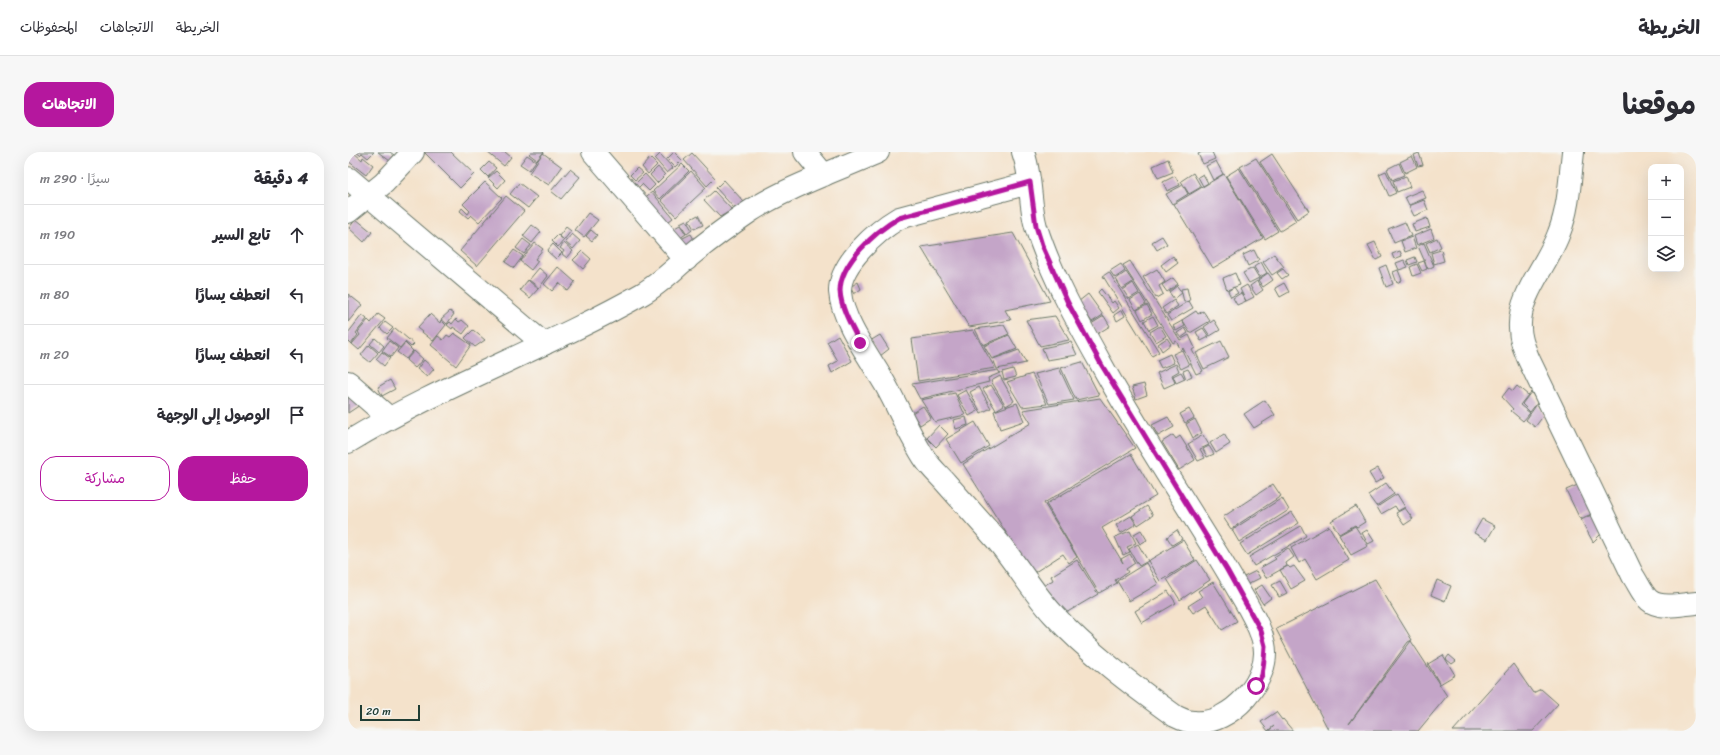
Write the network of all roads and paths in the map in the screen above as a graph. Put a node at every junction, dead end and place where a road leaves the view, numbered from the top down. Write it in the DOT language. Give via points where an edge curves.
graph roads {
  1 [pos="413,152"];
  2 [pos="593,152"];
  3 [pos="805,152"];
  4 [pos="878,152"];
  5 [pos="1023,152"];
  6 [pos="1573,152"];
  7 [pos="824,176"];
  8 [pos="348,178"];
  9 [pos="1030,182"];
  10 [pos="369,196"];
  11 [pos="348,212"];
  12 [pos="686,260"];
  13 [pos="544,344"];
  14 [pos="348,382"];
  15 [pos="388,418"];
  16 [pos="348,442"];
  17 [pos="1696,604"];
  1 -- 10 [label="street"];
  2 -- 12 [label="street"];
  3 -- 7 [label="street"];
  4 -- 7 [label="street"];
  5 -- 9 [label="street"];
  6 -- 17 [label="street" via="1560,233 1520,312 1522,344 1633,576 1644,593 1656,604"];
  7 -- 12 [label="street" via="750,211"];
  8 -- 10 [label="street"];
  9 -- 9 [label="street" via="1036,226 1068,303 1101,364 1227,570 1261,631 1265,646 1264,660 1262,675 1256,686 1242,701 1212,720 1196,723 1175,716 1078,639 1053,614 995,538 925,460 844,311 840,291 842,278 868,242 885,226 899,218"];
  10 -- 11 [label="street"];
  10 -- 13 [label="street"];
  12 -- 13 [label="street" via="666,278 643,293"];
  13 -- 15 [label="street"];
  14 -- 15 [label="street"];
  15 -- 16 [label="street"];
}
